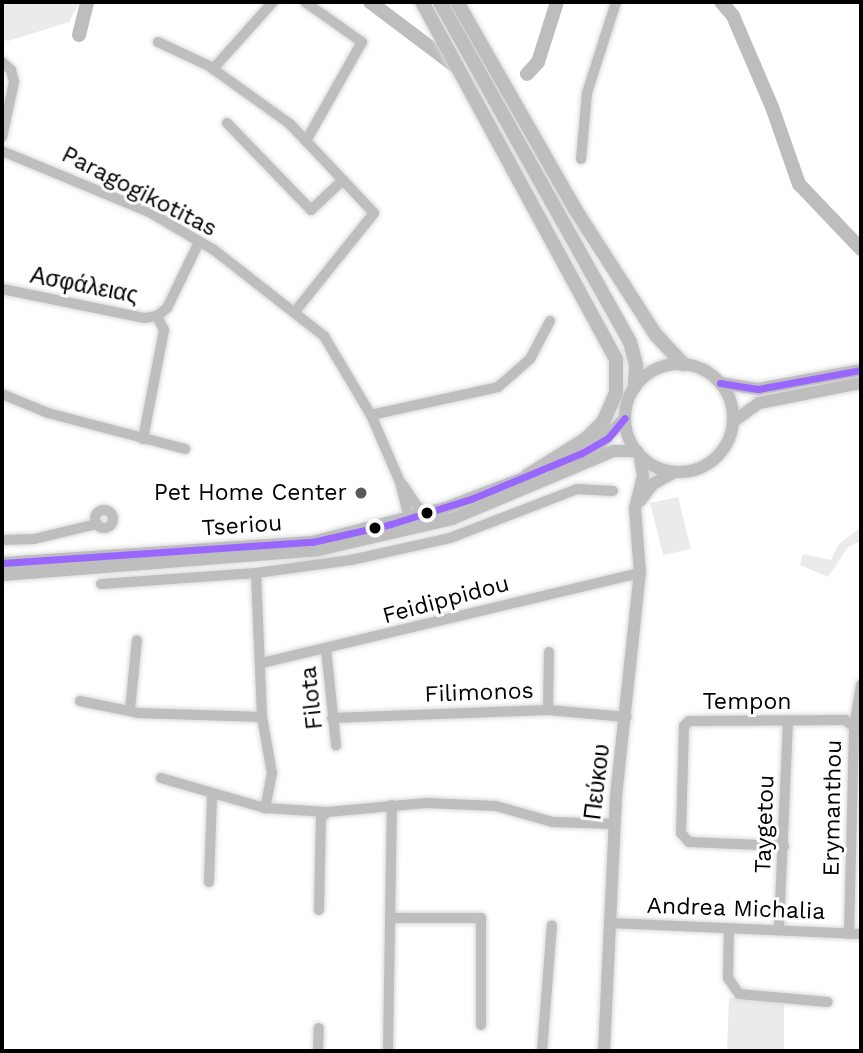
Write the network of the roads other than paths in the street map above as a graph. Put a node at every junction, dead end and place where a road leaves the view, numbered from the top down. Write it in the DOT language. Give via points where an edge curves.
graph roads {
  1 [pos="273,2"];
  2 [pos="305,2"];
  3 [pos="422,2"];
  4 [pos="440,2"];
  5 [pos="457,2"];
  6 [pos="616,2"];
  7 [pos="158,42"];
  8 [pos="2,62"];
  9 [pos="213,69"];
  10 [pos="227,123"];
  11 [pos="2,137"];
  12 [pos="306,141"];
  13 [pos="2,152"];
  14 [pos="581,159"];
  15 [pos="343,180"];
  16 [pos="199,242"];
  17 [pos="2,289"];
  18 [pos="294,313"];
  19 [pos="157,316"];
  20 [pos="550,321"];
  21 [pos="683,364"];
  22 [pos="861,370"];
  23 [pos="720,383"];
  24 [pos="861,383"];
  25 [pos="635,386"];
  26 [pos="2,394"];
  27 [pos="371,415"];
  28 [pos="625,418"];
  29 [pos="734,421"];
  30 [pos="143,439"];
  31 [pos="185,449"];
  32 [pos="638,454"];
  33 [pos="673,473"];
  34 [pos="527,476"];
  35 [pos="400,482"];
  36 [pos="613,491"];
  37 [pos="428,513"];
  38 [pos="635,517"];
  39 [pos="409,519"];
  40 [pos="97,524"];
  41 [pos="34,539"];
  42 [pos="2,540"];
  43 [pos="38,562"];
  44 [pos="2,563"];
  45 [pos="256,573"];
  46 [pos="640,573"];
  47 [pos="2,575"];
  48 [pos="100,584"];
  49 [pos="137,640"];
  50 [pos="326,648"];
  51 [pos="549,652"];
  52 [pos="262,663"];
  53 [pos="861,685"];
  54 [pos="80,701"];
  55 [pos="130,709"];
  56 [pos="548,710"];
  57 [pos="262,717"];
  58 [pos="627,717"];
  59 [pos="332,718"];
  60 [pos="788,722"];
  61 [pos="854,727"];
  62 [pos="336,745"];
  63 [pos="161,778"];
  64 [pos="212,794"];
  65 [pos="392,805"];
  66 [pos="265,808"];
  67 [pos="857,811"];
  68 [pos="327,812"];
  69 [pos="614,824"];
  70 [pos="784,846"];
  71 [pos="209,882"];
  72 [pos="319,910"];
  73 [pos="391,918"];
  74 [pos="609,923"];
  75 [pos="552,925"];
  76 [pos="779,927"];
  77 [pos="729,929"];
  78 [pos="849,933"];
  79 [pos="861,934"];
  80 [pos="828,1002"];
  81 [pos="481,1025"];
  82 [pos="319,1028"];
  83 [pos="318,1051"];
  84 [pos="388,1051"];
  85 [pos="542,1051"];
  86 [pos="604,1051"];
  1 -- 9 [label="street"];
  2 -- 12 [label="street" via="362,42"];
  3 -- 34 [label="highway" via="616,360 616,393 603,422 586,439"];
  4 -- 25 [label="highway" via="630,342"];
  5 -- 21 [label="highway" via="575,209 656,335"];
  6 -- 14 [label="street" via="587,93"];
  7 -- 9 [label="street"];
  8 -- 11 [label="street" via="11,70 14,82"];
  9 -- 12 [label="street" via="290,124"];
  10 -- 15 [label="street" via="312,210"];
  12 -- 15 [label="street"];
  13 -- 16 [label="street, Paragogikotitas" via="44,165 149,212"];
  15 -- 18 [label="street" via="374,213"];
  16 -- 18 [label="street, Paragogikotitas"];
  16 -- 19 [label="street, Ασφάλειας" via="167,308"];
  17 -- 19 [label="street, Ασφάλειας" via="145,318"];
  18 -- 27 [label="street, Paragogikotitas" via="324,336"];
  19 -- 30 [label="street" via="164,330"];
  20 -- 27 [label="street" via="530,359 498,387"];
  21 -- 23 [label="main road" via="699,368"];
  21 -- 25 [label="main road" via="649,373"];
  22 -- 23 [label="main road" via="758,389"];
  23 -- 29 [label="main road" via="732,404"];
  24 -- 29 [label="main road" via="759,403"];
  25 -- 28 [label="main road"];
  26 -- 30 [label="street" via="48,413"];
  27 -- 35 [label="street, Paragogikotitas"];
  28 -- 32 [label="main road" via="629,440"];
  28 -- 34 [label="main road, Tseriou" via="601,443"];
  29 -- 33 [label="main road" via="722,453 710,464"];
  30 -- 31 [label="street"];
  32 -- 33 [label="main road"];
  32 -- 38 [label="main road, Πεύκου" via="643,476"];
  32 -- 47 [label="main road, Tseriou" via="614,451 452,519 318,550"];
  33 -- 38 [label="main road" via="648,488"];
  34 -- 37 [label="main road, Tseriou"];
  35 -- 37 [label="street"];
  35 -- 39 [label="street, Paragogikotitas"];
  36 -- 45 [label="street" via="577,489 450,538 351,560"];
  37 -- 39 [label="main road, Tseriou"];
  38 -- 46 [label="main road, Πεύκου"];
  39 -- 43 [label="main road, Tseriou" via="312,542"];
  40 -- 41 [label="street"];
  41 -- 42 [label="street"];
  41 -- 43 [label="street"];
  43 -- 44 [label="main road, Tseriou"];
  45 -- 48 [label="street"];
  45 -- 52 [label="street"];
  46 -- 50 [label="street, Feidippidou"];
  46 -- 58 [label="main road, Πεύκου"];
  49 -- 55 [label="street"];
  50 -- 52 [label="street, Feidippidou"];
  50 -- 59 [label="street, Filota"];
  51 -- 56 [label="street"];
  52 -- 57 [label="street"];
  53 -- 61 [label="street, Erymanthou"];
  54 -- 55 [label="street"];
  55 -- 57 [label="street" via="138,713"];
  56 -- 58 [label="street, Filimonos"];
  56 -- 59 [label="street, Filimonos"];
  57 -- 66 [label="street" via="272,773"];
  58 -- 69 [label="main road, Πεύκου"];
  59 -- 62 [label="street, Filota"];
  60 -- 61 [label="street, Tempon" via="845,720"];
  60 -- 70 [label="street, Taygetou"];
  60 -- 70 [label="street, Tempon" via="689,721 684,726 681,832 690,842"];
  61 -- 67 [label="street, Erymanthou"];
  63 -- 64 [label="street" via="196,785"];
  64 -- 66 [label="street"];
  64 -- 71 [label="street"];
  65 -- 68 [label="street"];
  65 -- 69 [label="street" via="496,806 553,821"];
  65 -- 73 [label="street"];
  66 -- 68 [label="street"];
  67 -- 78 [label="street, Erymanthou"];
  68 -- 72 [label="street" via="321,818"];
  69 -- 74 [label="main road, Πεύκου"];
  70 -- 76 [label="street, Taygetou"];
  73 -- 81 [label="street" via="481,918"];
  73 -- 84 [label="street"];
  74 -- 77 [label="street, Andrea Michalia"];
  74 -- 86 [label="main road, Πεύκου"];
  75 -- 85 [label="street"];
  76 -- 77 [label="street, Andrea Michalia"];
  76 -- 78 [label="street, Andrea Michalia"];
  77 -- 80 [label="street" via="728,978 739,994"];
  78 -- 79 [label="street, Andrea Michalia"];
  82 -- 83 [label="street"];
}
